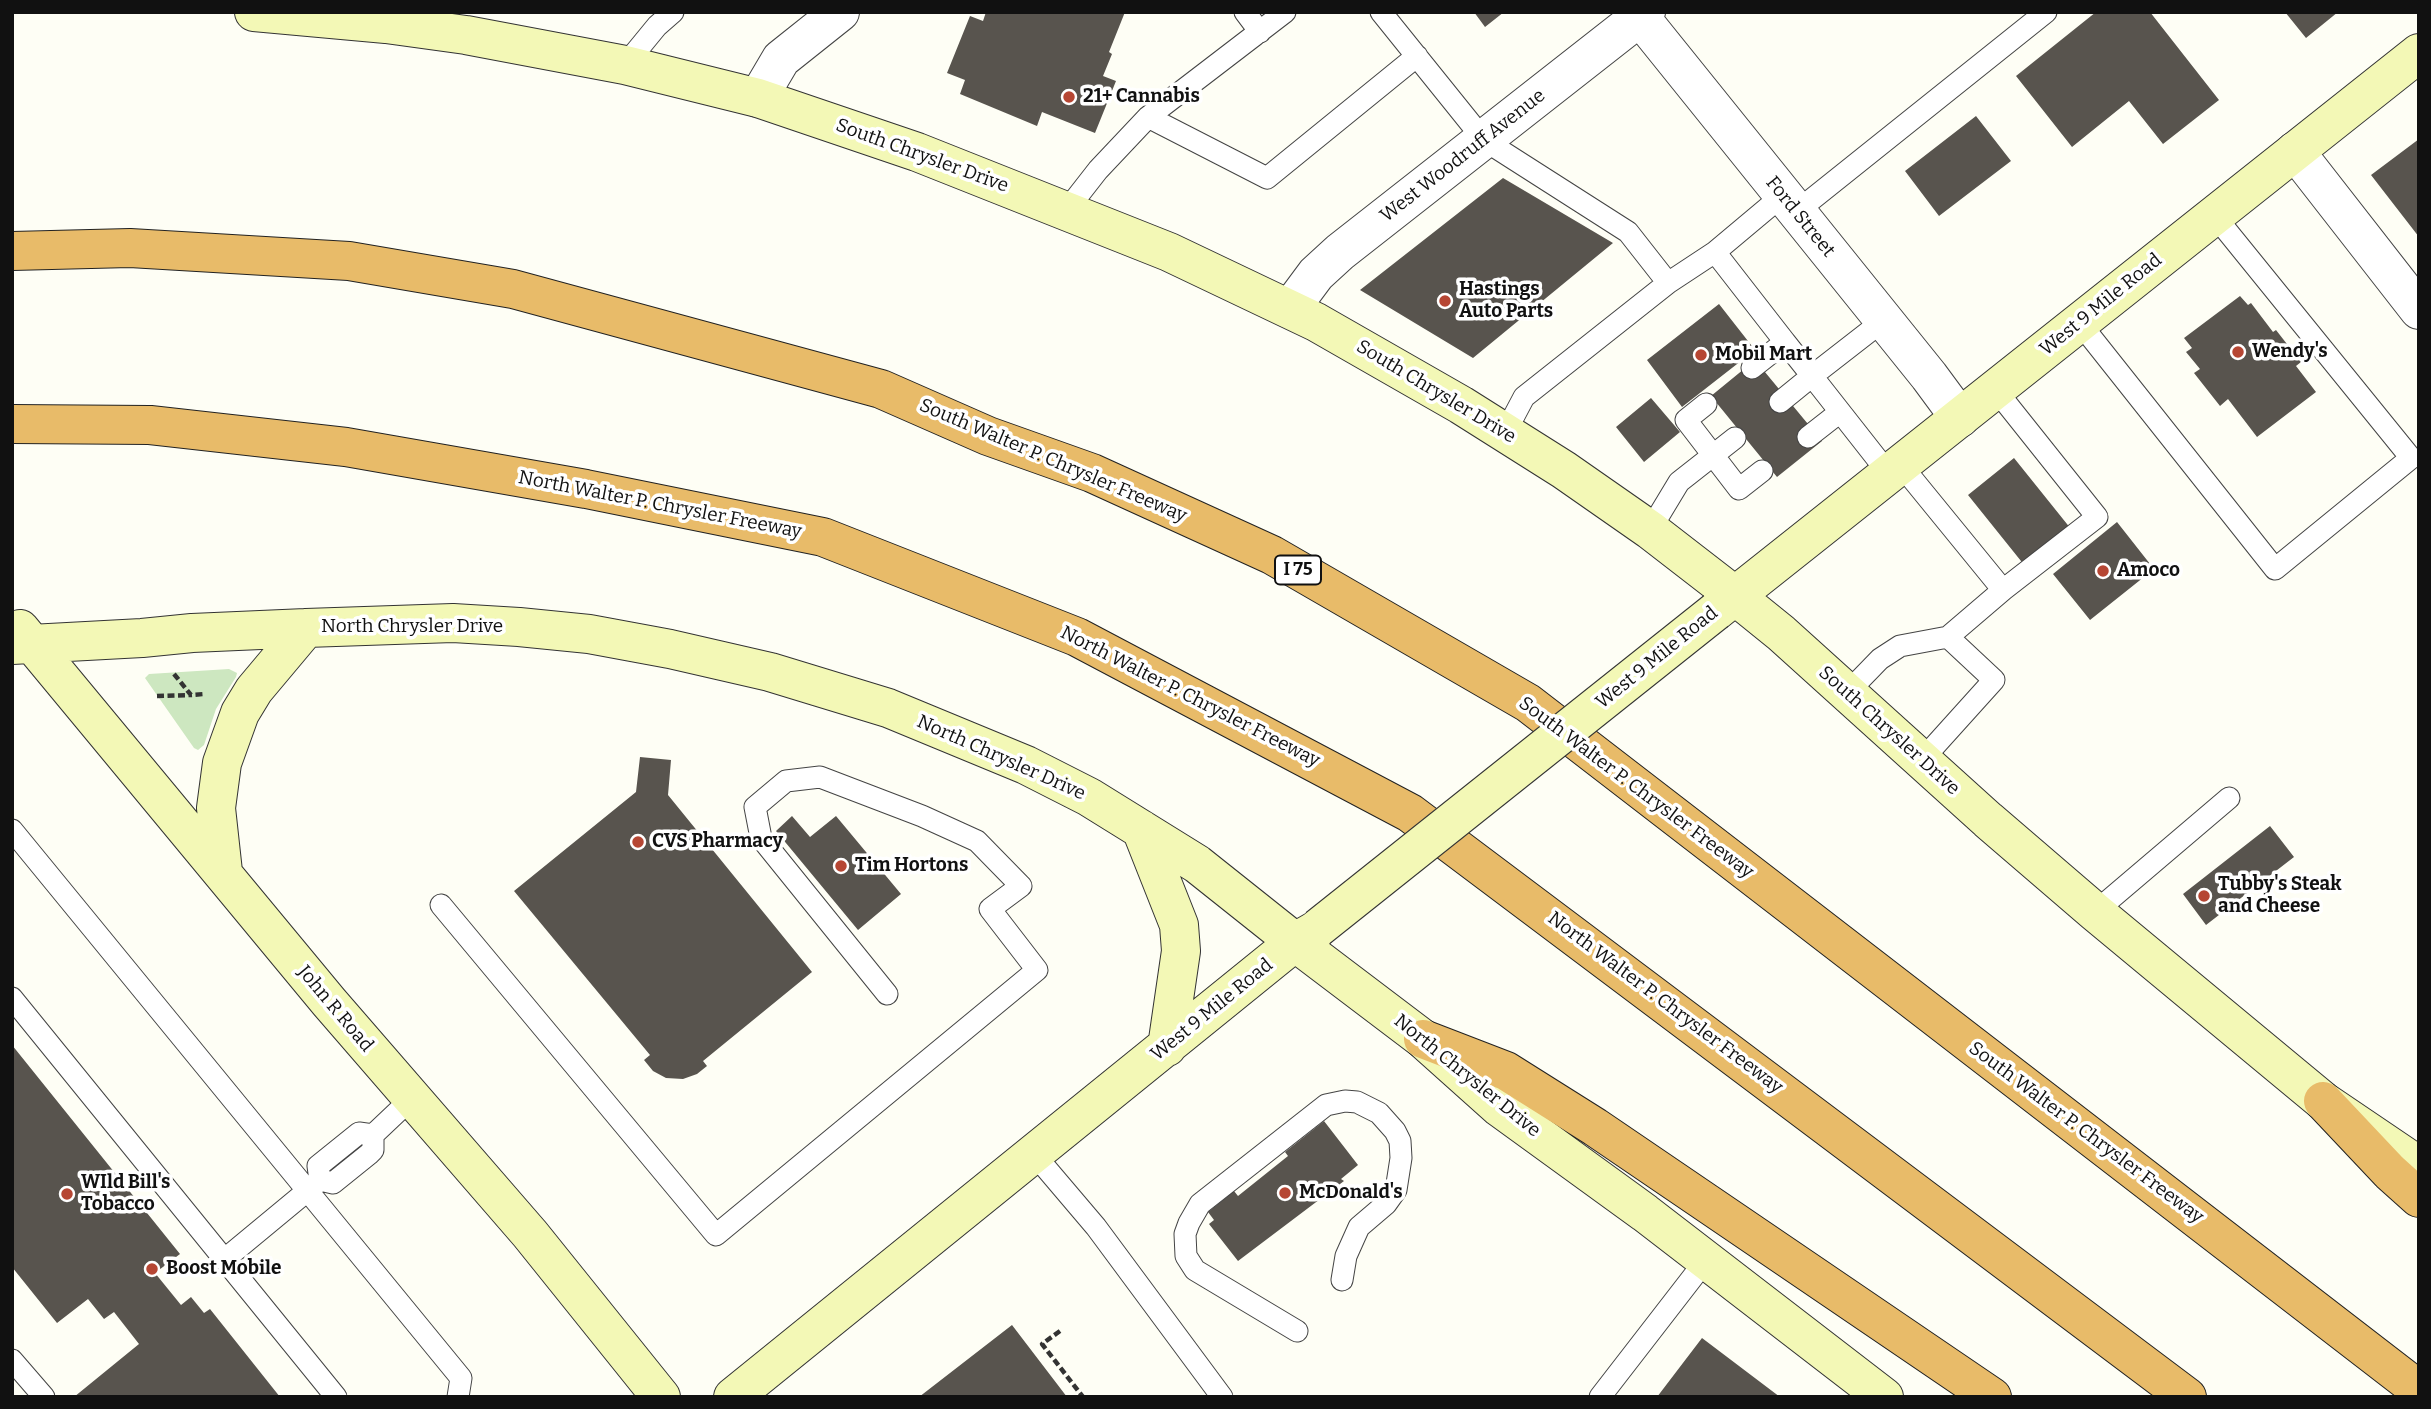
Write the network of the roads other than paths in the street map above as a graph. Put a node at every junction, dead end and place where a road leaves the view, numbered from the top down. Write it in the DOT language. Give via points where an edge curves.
graph roads {
  1 [pos="254,12"];
  2 [pos="673,12"];
  3 [pos="840,12"];
  4 [pos="1245,12"];
  5 [pos="1285,12"];
  6 [pos="1381,12"];
  7 [pos="2046,12"];
  8 [pos="1641,14"];
  9 [pos="1260,32"];
  10 [pos="2419,53"];
  11 [pos="1417,56"];
  12 [pos="625,65"];
  13 [pos="758,97"];
  14 [pos="1148,117"];
  15 [pos="1485,140"];
  16 [pos="2295,151"];
  17 [pos="1789,204"];
  18 [pos="1066,211"];
  19 [pos="2214,215"];
  20 [pos="12,251"];
  21 [pos="1715,252"];
  22 [pos="1668,283"];
  23 [pos="1290,309"];
  24 [pos="2419,310"];
  25 [pos="1884,320"];
  26 [pos="2079,322"];
  27 [pos="1785,342"];
  28 [pos="1752,368"];
  29 [pos="1812,376"];
  30 [pos="1995,389"];
  31 [pos="1780,402"];
  32 [pos="1706,404"];
  33 [pos="1840,412"];
  34 [pos="1960,418"];
  35 [pos="12,424"];
  36 [pos="1506,433"];
  37 [pos="1808,437"];
  38 [pos="1735,438"];
  39 [pos="1713,455"];
  40 [pos="1895,470"];
  41 [pos="1762,471"];
  42 [pos="1650,530"];
  43 [pos="2003,590"];
  44 [pos="1726,603"];
  45 [pos="306,628"];
  46 [pos="19,636"];
  47 [pos="1948,637"];
  48 [pos="1847,693"];
  49 [pos="1922,761"];
  50 [pos="2229,798"];
  51 [pos="12,830"];
  52 [pos="1141,830"];
  53 [pos="223,872"];
  54 [pos="441,905"];
  55 [pos="2095,912"];
  56 [pos="1307,935"];
  57 [pos="887,994"];
  58 [pos="12,998"];
  59 [pos="1423,1039"];
  60 [pos="1167,1047"];
  61 [pos="411,1099"];
  62 [pos="2323,1101"];
  63 [pos="1034,1154"];
  64 [pos="2419,1166"];
  65 [pos="314,1185"];
  66 [pos="2419,1198"];
  67 [pos="225,1259"];
  68 [pos="1706,1260"];
  69 [pos="1342,1280"];
  70 [pos="1297,1332"];
  71 [pos="12,1360"];
  72 [pos="2419,1390"];
  73 [pos="44,1397"];
  74 [pos="336,1397"];
  75 [pos="458,1397"];
  76 [pos="661,1397"];
  77 [pos="733,1397"];
  78 [pos="1222,1397"];
  79 [pos="1600,1397"];
  80 [pos="1884,1397"];
  81 [pos="1992,1397"];
  82 [pos="2187,1397"];
  1 -- 12 [label="main road, South Chrysler Drive" via="453,33"];
  2 -- 12 [label="lane"];
  3 -- 13 [label="street" via="781,59"];
  4 -- 9 [label="lane"];
  5 -- 9 [label="lane"];
  6 -- 11 [label="lane"];
  7 -- 17 [label="lane"];
  8 -- 15 [label="street, West Woodruff Avenue"];
  8 -- 17 [label="street, Ford Street"];
  9 -- 14 [label="lane"];
  10 -- 16 [label="main road, West 9 Mile Road"];
  11 -- 14 [label="lane" via="1267,178"];
  11 -- 15 [label="lane"];
  12 -- 13 [label="main road, South Chrysler Drive"];
  13 -- 18 [label="main road, South Chrysler Drive" via="918,152"];
  14 -- 18 [label="lane"];
  15 -- 22 [label="lane" via="1628,232"];
  15 -- 23 [label="street, West Woodruff Avenue" via="1340,252 1316,274"];
  16 -- 19 [label="main road, West 9 Mile Road"];
  16 -- 24 [label="street"];
  17 -- 21 [label="lane"];
  17 -- 25 [label="street, Ford Street"];
  18 -- 23 [label="main road, South Chrysler Drive" via="1169,252"];
  19 -- 26 [label="main road, West 9 Mile Road"];
  19 -- 26 [label="lane" via="2411,458 2276,569"];
  20 -- 72 [label="highway, South Walter P. Chrysler Freeway / I 75" via="130,248 349,261 513,289 881,389 988,436 1092,473 1272,555 1528,703"];
  21 -- 22 [label="lane"];
  21 -- 27 [label="lane"];
  22 -- 36 [label="lane" via="1524,397"];
  23 -- 36 [label="main road, South Chrysler Drive"];
  25 -- 29 [label="lane"];
  25 -- 34 [label="street, Ford Street"];
  26 -- 30 [label="main road, West 9 Mile Road"];
  27 -- 28 [label="lane"];
  27 -- 29 [label="lane"];
  29 -- 31 [label="lane"];
  29 -- 33 [label="lane"];
  30 -- 34 [label="main road, West 9 Mile Road"];
  30 -- 43 [label="lane" via="2097,517"];
  32 -- 39 [label="lane" via="1686,420"];
  33 -- 37 [label="lane"];
  33 -- 40 [label="lane"];
  34 -- 40 [label="main road, West 9 Mile Road"];
  35 -- 82 [label="highway, North Walter P. Chrysler Freeway" via="150,425 346,447 599,491 823,537 1077,636 1410,813"];
  36 -- 42 [label="main road, South Chrysler Drive"];
  38 -- 39 [label="lane"];
  39 -- 41 [label="lane" via="1739,489"];
  39 -- 42 [label="lane" via="1679,482"];
  40 -- 43 [label="lane"];
  40 -- 44 [label="main road, West 9 Mile Road"];
  42 -- 44 [label="main road, South Chrysler Drive"];
  43 -- 47 [label="lane"];
  44 -- 48 [label="main road, South Chrysler Drive" via="1781,633"];
  44 -- 56 [label="main road, West 9 Mile Road, bridge"];
  45 -- 46 [label="main road, North Chrysler Drive" via="142,638"];
  45 -- 52 [label="main road, North Chrysler Drive" via="453,623 533,628 670,649 769,672 888,708 1026,765"];
  45 -- 53 [label="main road" via="254,690 240,713 222,763 216,808"];
  46 -- 53 [label="main road, John R Road"];
  47 -- 48 [label="lane" via="1900,646 1880,659"];
  47 -- 49 [label="lane" via="1994,680"];
  48 -- 49 [label="main road, South Chrysler Drive"];
  49 -- 55 [label="main road, South Chrysler Drive"];
  50 -- 55 [label="lane"];
  51 -- 65 [label="lane"];
  52 -- 56 [label="main road, North Chrysler Drive"];
  52 -- 60 [label="main road" via="1179,925 1181,951"];
  53 -- 61 [label="main road, John R Road"];
  54 -- 57 [label="lane" via="716,1235 1037,971 990,909 1021,886 977,841 820,777 786,781 755,807 761,838"];
  55 -- 62 [label="main road, South Chrysler Drive"];
  56 -- 59 [label="main road, North Chrysler Drive"];
  56 -- 60 [label="main road, West 9 Mile Road"];
  58 -- 67 [label="lane"];
  59 -- 68 [label="main road, North Chrysler Drive" via="1499,1107"];
  59 -- 81 [label="highway" via="1506,1071"];
  60 -- 63 [label="main road, West 9 Mile Road"];
  61 -- 65 [label="lane" via="373,1135 359,1133 318,1166"];
  61 -- 76 [label="main road, John R Road" via="530,1234"];
  62 -- 64 [label="main road, South Chrysler Drive"];
  62 -- 66 [label="highway"];
  63 -- 77 [label="main road, West 9 Mile Road"];
  63 -- 78 [label="lane" via="1096,1227"];
  65 -- 67 [label="lane"];
  65 -- 75 [label="lane" via="461,1378"];
  67 -- 74 [label="lane"];
  68 -- 79 [label="lane"];
  68 -- 80 [label="main road, North Chrysler Drive"];
  69 -- 70 [label="lane" via="1346,1256 1359,1227 1386,1205 1396,1190 1401,1157 1400,1140 1389,1123 1357,1102 1345,1101 1326,1105 1200,1204 1185,1234 1186,1256 1195,1270"];
  71 -- 73 [label="lane"];
}
